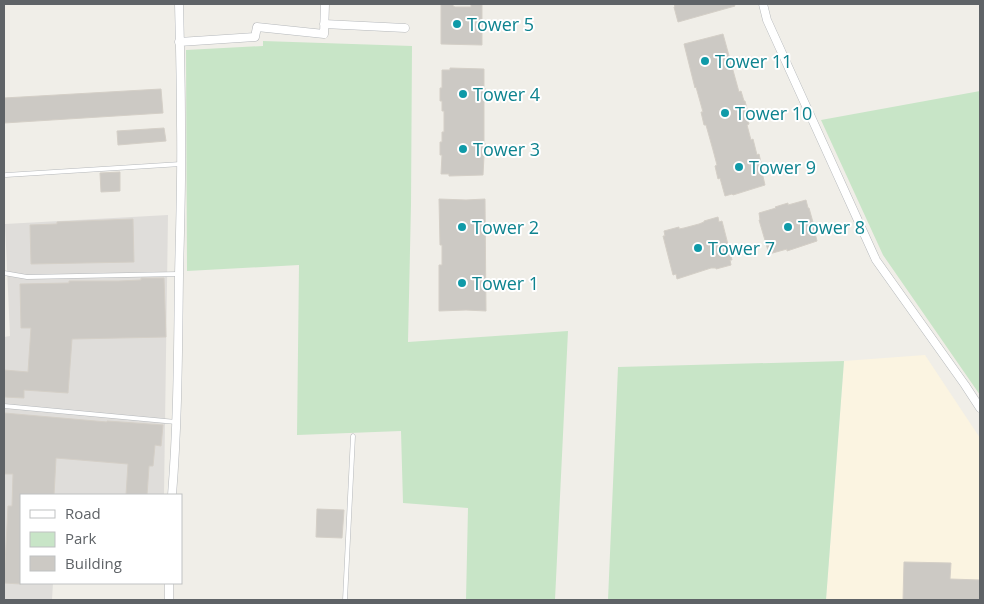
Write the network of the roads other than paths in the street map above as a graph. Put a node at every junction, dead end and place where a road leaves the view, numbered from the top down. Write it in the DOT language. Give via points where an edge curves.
graph roads {
  1 [pos="179,4"];
  2 [pos="325,4"];
  3 [pos="763,4"];
  4 [pos="324,24"];
  5 [pos="405,28"];
  6 [pos="180,42"];
  7 [pos="181,164"];
  8 [pos="6,175"];
  9 [pos="4,273"];
  10 [pos="179,274"];
  11 [pos="4,406"];
  12 [pos="980,408"];
  13 [pos="176,422"];
  14 [pos="353,436"];
  15 [pos="172,494"];
  16 [pos="169,584"];
  17 [pos="170,600"];
  18 [pos="345,600"];
  1 -- 6 [label="street"];
  2 -- 4 [label="street"];
  3 -- 12 [label="street" via="767,20 876,260"];
  4 -- 5 [label="street"];
  4 -- 6 [label="street" via="324,34 257,27 255,37"];
  6 -- 7 [label="street"];
  7 -- 8 [label="lane"];
  7 -- 10 [label="street"];
  9 -- 10 [label="lane" via="28,276"];
  10 -- 13 [label="street"];
  11 -- 13 [label="lane"];
  13 -- 15 [label="street"];
  14 -- 18 [label="lane"];
  16 -- 17 [label="street"];
}
